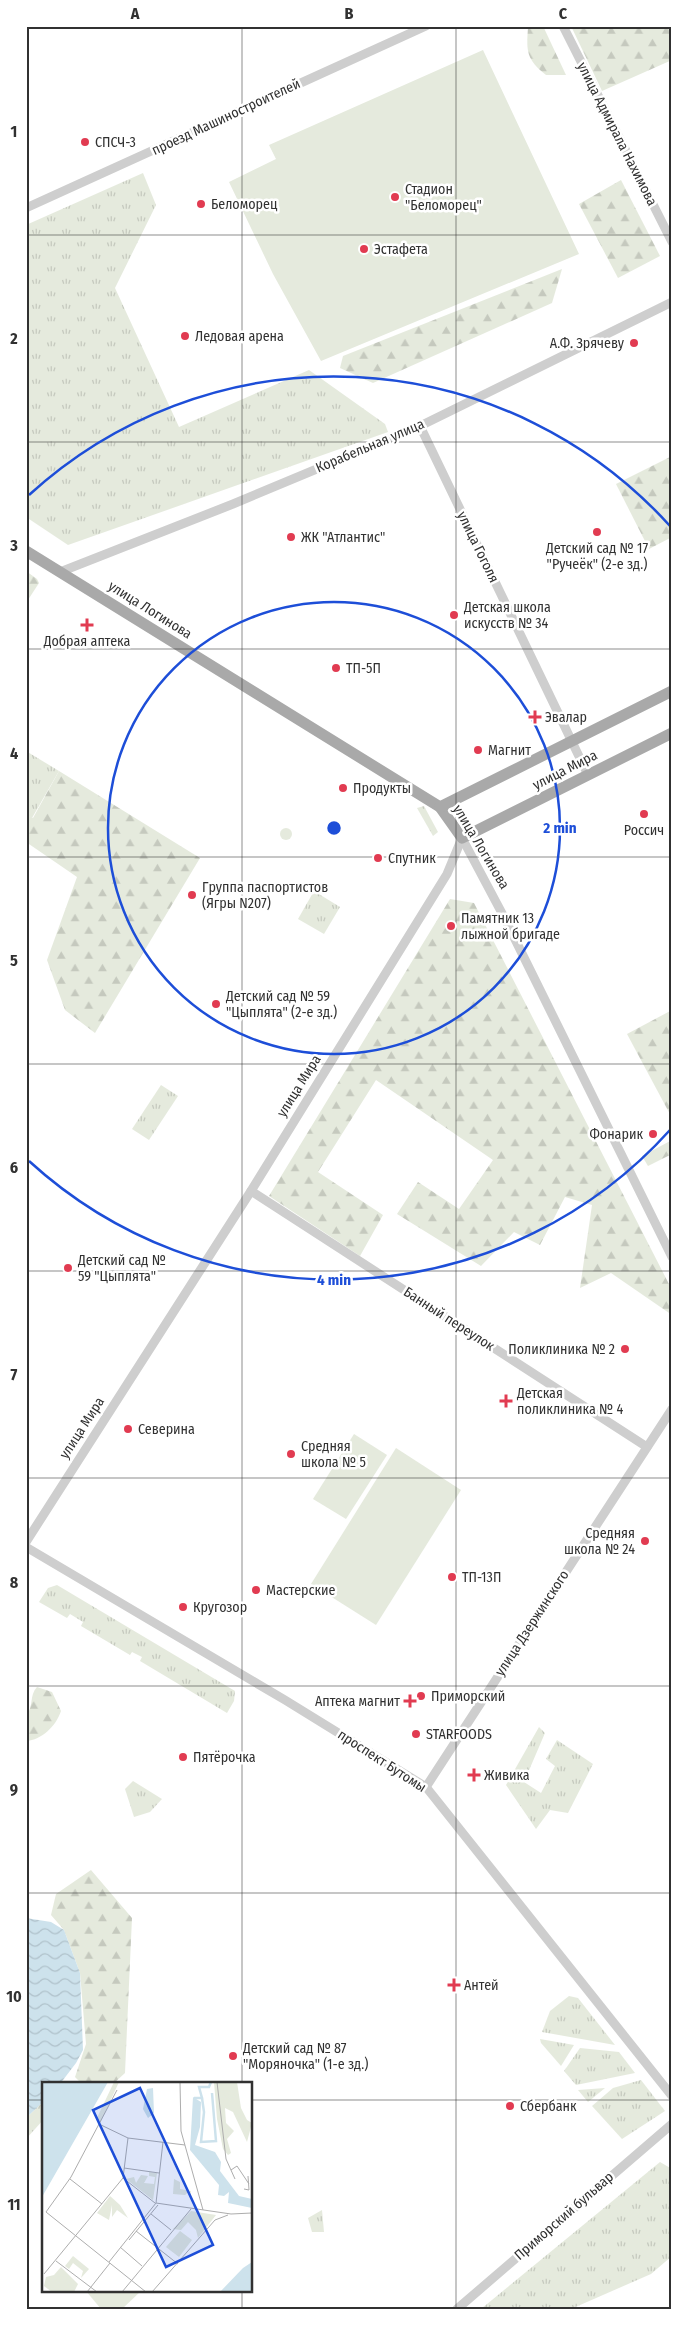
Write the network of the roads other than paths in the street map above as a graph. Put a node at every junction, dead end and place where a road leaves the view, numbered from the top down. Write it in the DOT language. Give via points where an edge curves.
graph roads {
  1 [pos="426,26"];
  2 [pos="563,26"];
  3 [pos="26,208"];
  4 [pos="672,242"];
  5 [pos="672,302"];
  6 [pos="420,426"];
  7 [pos="26,551"];
  8 [pos="60,572"];
  9 [pos="672,691"];
  10 [pos="672,733"];
  11 [pos="572,740"];
  12 [pos="588,776"];
  13 [pos="440,807"];
  14 [pos="462,838"];
  15 [pos="251,1191"];
  16 [pos="672,1257"];
  17 [pos="672,1409"];
  18 [pos="647,1447"];
  19 [pos="26,1542"];
  20 [pos="26,1548"];
  21 [pos="426,1787"];
  22 [pos="672,2096"];
  23 [pos="672,2124"];
  24 [pos="457,2309"];
  1 -- 3 [label="street, проезд Машиностроителей"];
  2 -- 4 [label="street, улица Адмирала Нахимова"];
  5 -- 6 [label="street, Корабельная улица"];
  6 -- 8 [label="street, Корабельная улица"];
  6 -- 11 [label="street, улица Гоголя"];
  7 -- 8 [label="main road, улица Логинова"];
  8 -- 13 [label="main road, улица Логинова"];
  9 -- 11 [label="main road, улица Мира"];
  10 -- 12 [label="main road, улица Мира"];
  11 -- 12 [label="street, улица Гоголя"];
  11 -- 13 [label="main road, улица Мира"];
  12 -- 14 [label="main road, улица Мира"];
  13 -- 14 [label="main road, улица Логинова"];
  14 -- 15 [label="street, улица Мира" via="447,874"];
  14 -- 16 [label="street, улица Логинова"];
  15 -- 18 [label="street, Банный переулок"];
  15 -- 19 [label="street, улица Мира"];
  17 -- 18 [label="street, улица Дзержинского"];
  18 -- 21 [label="street, улица Дзержинского"];
  20 -- 21 [label="street, проспект Бутомы"];
  21 -- 22 [label="street, проспект Бутомы"];
  23 -- 24 [label="street, Приморский бульвар"];
}
